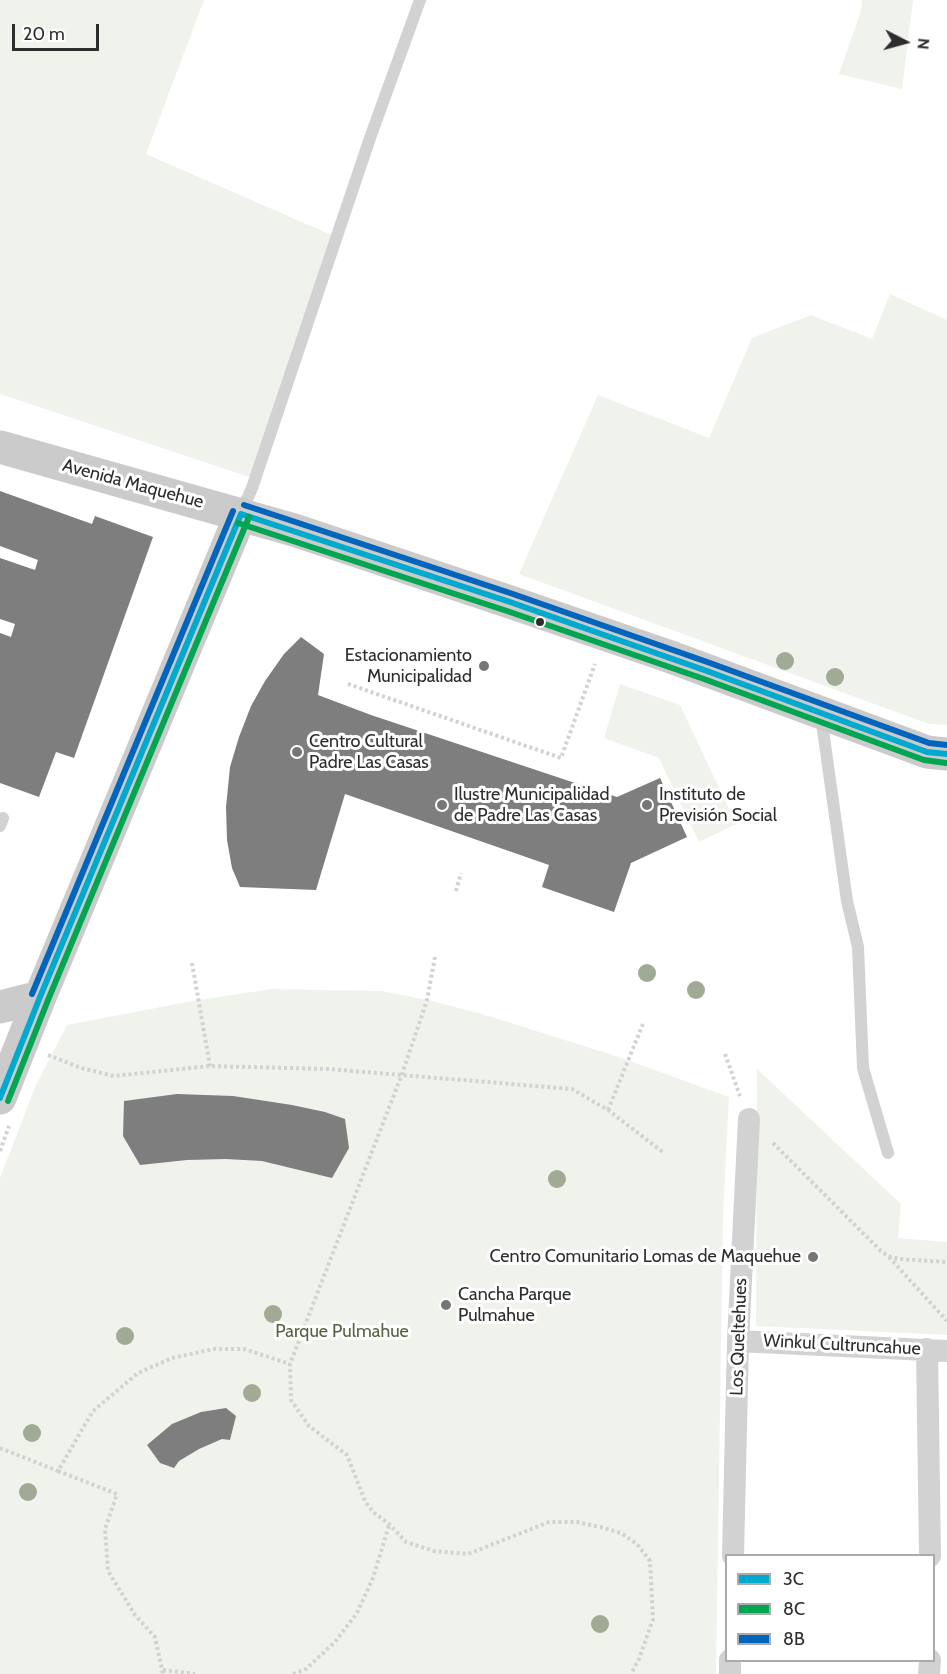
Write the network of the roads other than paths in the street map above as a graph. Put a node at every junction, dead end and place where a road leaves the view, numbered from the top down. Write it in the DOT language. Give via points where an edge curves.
graph roads {
  1 [pos="420,0"];
  2 [pos="0,447"];
  3 [pos="241,514"];
  4 [pos="820,712"];
  5 [pos="947,754"];
  6 [pos="40,998"];
  7 [pos="0,1007"];
  8 [pos="0,1098"];
  9 [pos="749,1119"];
  10 [pos="888,1153"];
  11 [pos="738,1341"];
  12 [pos="937,1350"];
  13 [pos="733,1554"];
  14 [pos="930,1554"];
  1 -- 3 [label="lane"];
  2 -- 3 [label="main road, Avenida Maquehue"];
  3 -- 4 [label="main road, Avenida Maquehue" via="605,635"];
  3 -- 6 [label="main road"];
  4 -- 5 [label="main road, Avenida Maquehue" via="927,752"];
  4 -- 10 [label="lane" via="847,901 858,947 863,1068"];
  6 -- 7 [label="main road"];
  6 -- 8 [label="main road"];
  9 -- 11 [label="street, Los Queltehues"];
  11 -- 12 [label="street, Winkul Cultruncahue"];
  11 -- 13 [label="street, Los Queltehues"];
  12 -- 14 [label="street"];
}
